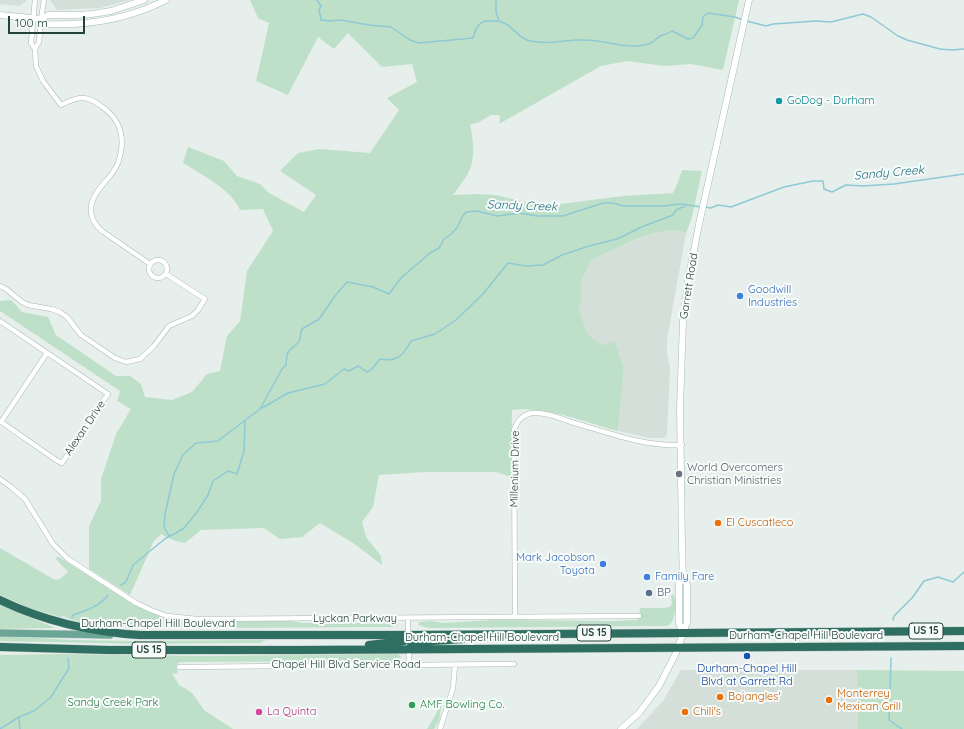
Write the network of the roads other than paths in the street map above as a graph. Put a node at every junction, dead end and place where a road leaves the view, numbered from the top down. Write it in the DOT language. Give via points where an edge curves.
graph roads {
  1 [pos="35,0"];
  2 [pos="44,0"];
  3 [pos="144,0"];
  4 [pos="166,0"];
  5 [pos="749,0"];
  6 [pos="0,15"];
  7 [pos="33,18"];
  8 [pos="41,19"];
  9 [pos="34,50"];
  10 [pos="150,264"];
  11 [pos="166,274"];
  12 [pos="0,286"];
  13 [pos="0,321"];
  14 [pos="47,353"];
  15 [pos="1,422"];
  16 [pos="682,445"];
  17 [pos="0,479"];
  18 [pos="0,600"];
  19 [pos="638,616"];
  20 [pos="515,617"];
  21 [pos="408,619"];
  22 [pos="964,631"];
  23 [pos="0,633"];
  24 [pos="683,633"];
  25 [pos="505,634"];
  26 [pos="140,635"];
  27 [pos="408,635"];
  28 [pos="964,646"];
  29 [pos="0,647"];
  30 [pos="678,648"];
  31 [pos="336,649"];
  32 [pos="409,649"];
  33 [pos="514,664"];
  34 [pos="409,665"];
  35 [pos="455,665"];
  36 [pos="178,667"];
  37 [pos="440,729"];
  38 [pos="621,729"];
  1 -- 7 [label="street"];
  2 -- 8 [label="street"];
  3 -- 8 [label="street" via="105,12 48,15"];
  4 -- 8 [label="street" via="126,16 97,22 73,25 46,24"];
  5 -- 16 [label="street, Garrett Road" via="688,282 683,321 680,403"];
  6 -- 7 [label="street"];
  7 -- 8 [label="street"];
  7 -- 9 [label="street" via="31,43"];
  8 -- 9 [label="street" via="39,42"];
  9 -- 10 [label="street" via="39,74 61,106 82,98 104,108 114,116 119,125 122,147 118,163 92,200 91,212 96,225 102,231"];
  10 -- 11 [label="street" via="150,273 155,277 161,278"];
  10 -- 11 [label="street" via="158,260 163,261 167,266"];
  11 -- 12 [label="street" via="205,300 192,316 169,326 149,351 140,359 131,362 120,361 106,353 81,335 60,312 28,305"];
  13 -- 14 [label="street, Alexan Drive"];
  14 -- 15 [label="street, Alexan Drive"];
  14 -- 15 [label="street, Alexan Drive" via="108,394 75,444 62,462"];
  16 -- 20 [label="street, Millenium Drive" via="641,442 550,415 533,413 521,417 514,430"];
  16 -- 24 [label="street, Garrett Road" via="683,578 679,583 679,623"];
  17 -- 21 [label="street, Lyckan Parkway" via="25,500 61,554 143,606 159,613 197,619"];
  18 -- 26 [label="highway, US 15" via="38,616 69,625"];
  19 -- 20 [label="street, Lyckan Parkway"];
  20 -- 21 [label="street, Lyckan Parkway"];
  21 -- 27 [label="street"];
  22 -- 24 [label="highway, Durham-Chapel Hill Boulevard / US 15"];
  23 -- 26 [label="main road, Durham-Chapel Hill Boulevard"];
  24 -- 25 [label="highway, Durham-Chapel Hill Boulevard / US 15"];
  24 -- 30 [label="street"];
  25 -- 27 [label="highway, Durham-Chapel Hill Boulevard / US 15"];
  25 -- 32 [label="highway" via="418,642"];
  26 -- 27 [label="highway, Durham-Chapel Hill Boulevard / US 15"];
  27 -- 31 [label="highway" via="403,641"];
  28 -- 30 [label="highway, Durham-Chapel Hill Boulevard / US 15"];
  29 -- 31 [label="highway, Durham-Chapel Hill Boulevard / US 15" via="109,650"];
  30 -- 32 [label="highway, Durham-Chapel Hill Boulevard / US 15"];
  30 -- 38 [label="street" via="665,677 652,696"];
  31 -- 32 [label="highway, Durham-Chapel Hill Boulevard / US 15"];
  32 -- 34 [label="street"];
  33 -- 35 [label="street, Chapel Hill Blvd Service Road"];
  34 -- 35 [label="street, Chapel Hill Blvd Service Road"];
  34 -- 36 [label="street, Chapel Hill Blvd Service Road"];
  35 -- 37 [label="street" via="454,688"];
}
